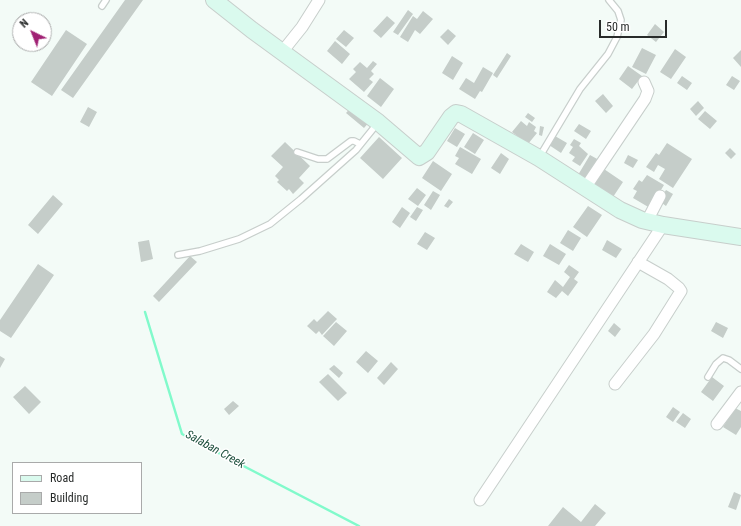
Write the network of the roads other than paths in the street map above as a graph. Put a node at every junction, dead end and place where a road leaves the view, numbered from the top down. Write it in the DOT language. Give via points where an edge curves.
graph roads {
  1 [pos="106,0"];
  2 [pos="214,0"];
  3 [pos="319,0"];
  4 [pos="610,0"];
  5 [pos="102,6"];
  6 [pos="282,52"];
  7 [pos="644,82"];
  8 [pos="378,122"];
  9 [pos="360,144"];
  10 [pos="297,152"];
  11 [pos="539,158"];
  12 [pos="585,188"];
  13 [pos="660,196"];
  14 [pos="647,221"];
  15 [pos="662,225"];
  16 [pos="741,237"];
  17 [pos="178,255"];
  18 [pos="638,262"];
  19 [pos="741,370"];
  20 [pos="708,377"];
  21 [pos="615,384"];
  22 [pos="741,392"];
  23 [pos="718,424"];
  24 [pos="480,500"];
  1 -- 5 [label="lane"];
  2 -- 6 [label="street"];
  3 -- 6 [label="street"];
  4 -- 11 [label="lane" via="621,20 617,37 608,54 580,89"];
  6 -- 8 [label="street"];
  7 -- 12 [label="street" via="648,91 645,99"];
  8 -- 9 [label="lane"];
  8 -- 11 [label="street" via="420,157 427,152 451,117 456,113 461,114"];
  9 -- 10 [label="lane" via="353,140 327,159 318,159"];
  9 -- 17 [label="lane" via="270,224 239,239"];
  11 -- 12 [label="street"];
  12 -- 14 [label="street" via="620,210"];
  13 -- 14 [label="street"];
  14 -- 15 [label="street"];
  15 -- 16 [label="street"];
  15 -- 18 [label="street"];
  18 -- 21 [label="street" via="668,279 681,293 654,334"];
  18 -- 24 [label="street"];
  19 -- 20 [label="lane" via="729,360 722,358"];
  22 -- 23 [label="street"];
}
